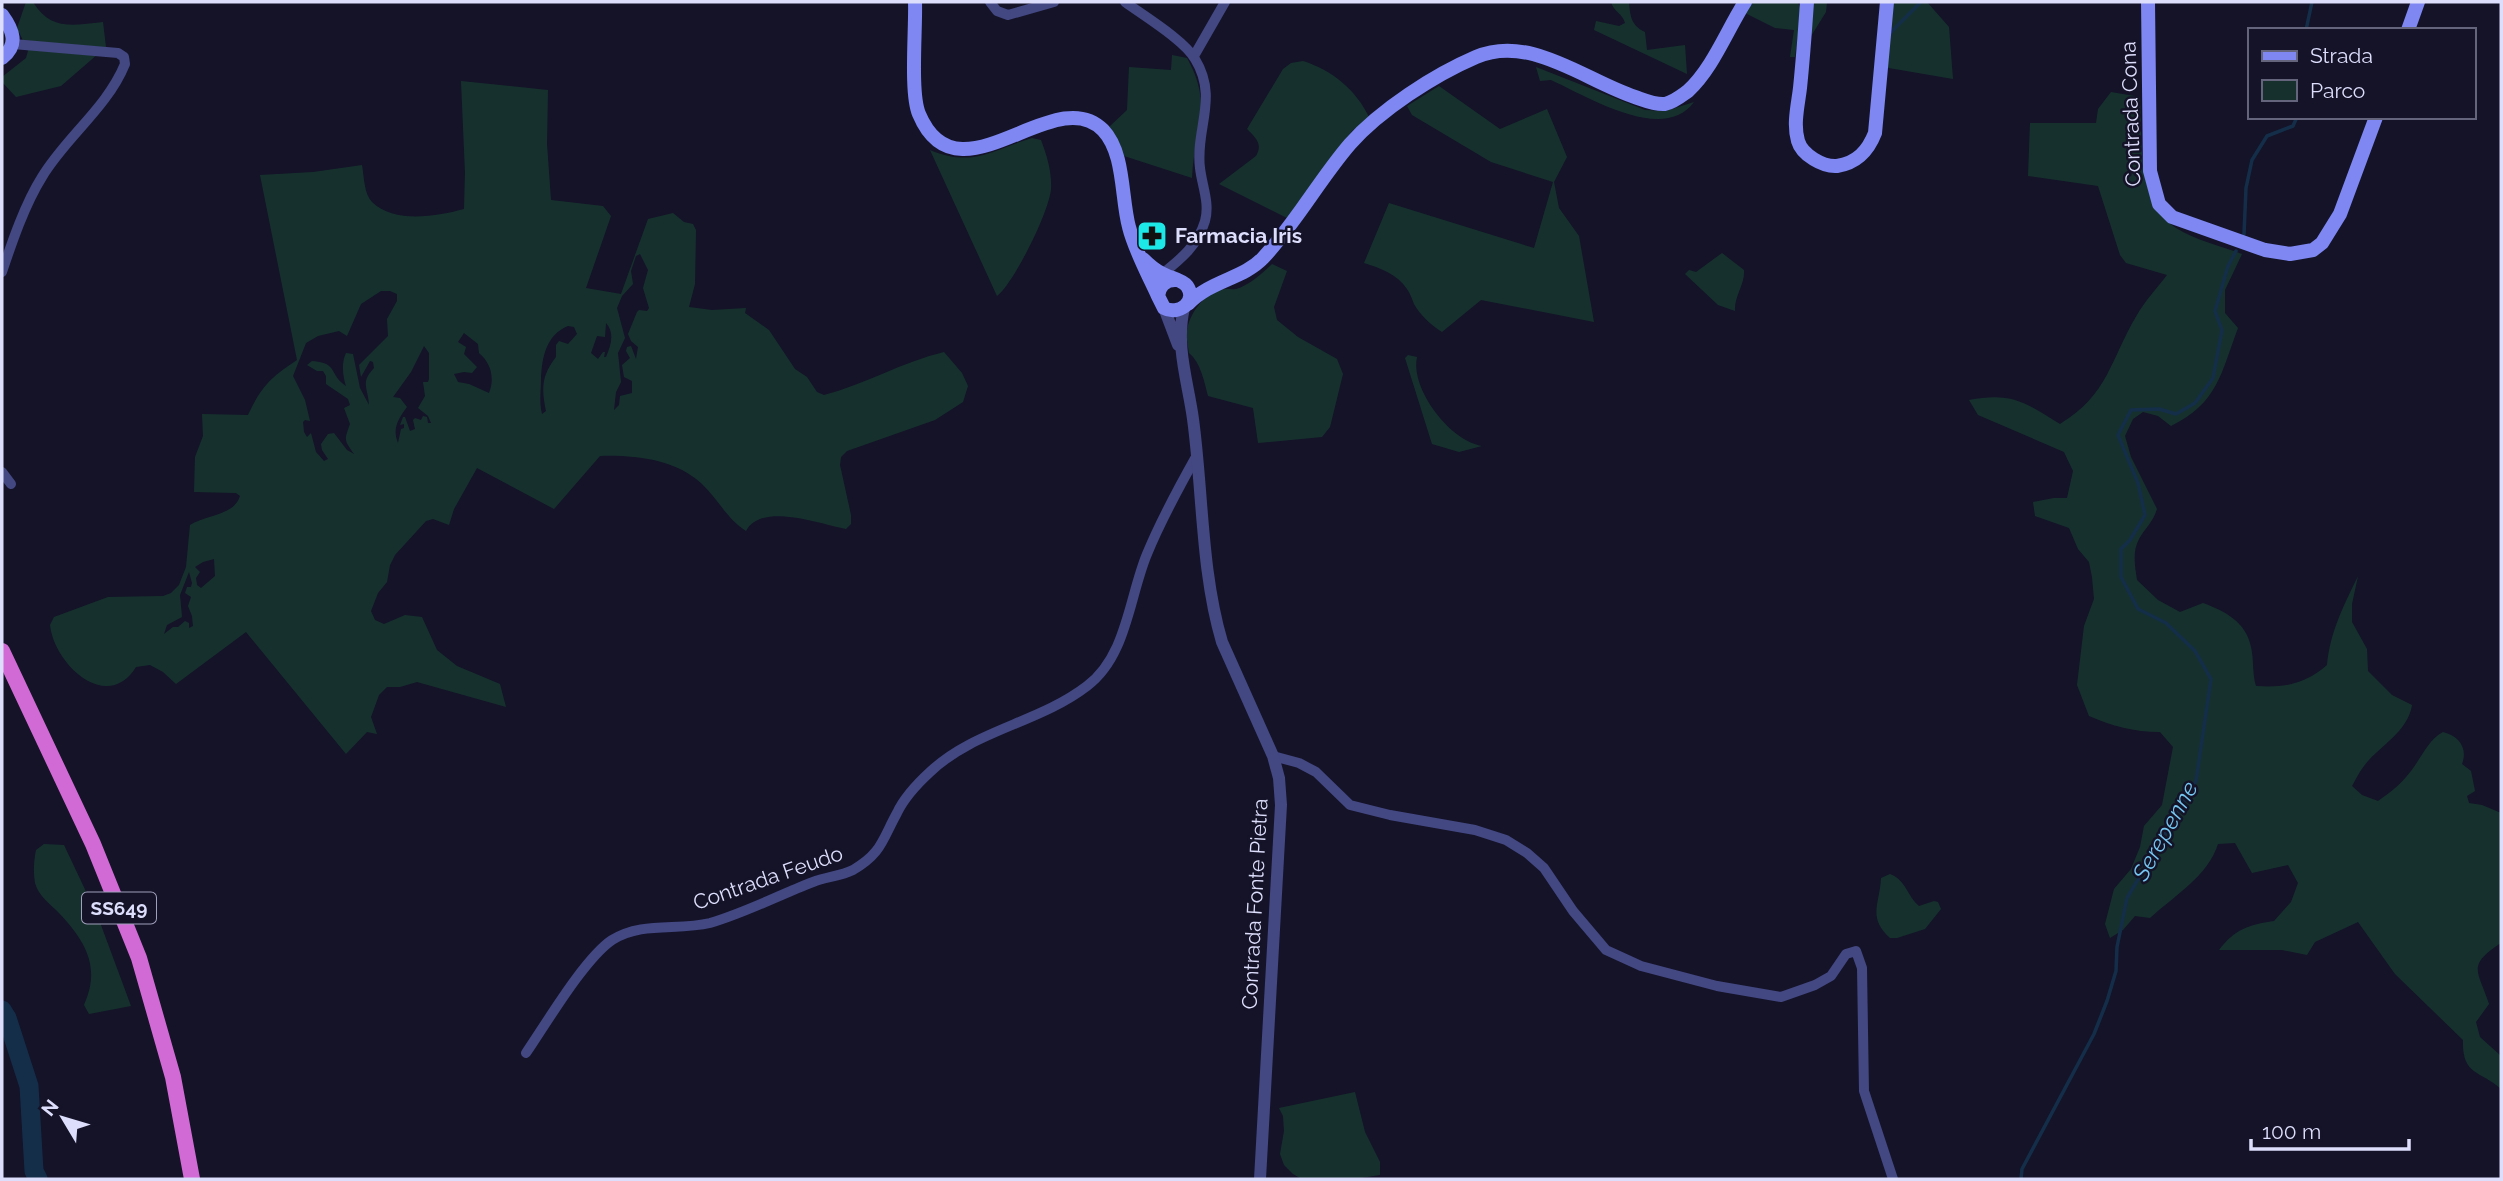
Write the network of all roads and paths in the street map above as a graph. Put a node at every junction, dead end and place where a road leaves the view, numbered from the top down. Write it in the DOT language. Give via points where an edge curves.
graph roads {
  1 [pos="915,2"];
  2 [pos="990,2"];
  3 [pos="1054,2"];
  4 [pos="1125,2"];
  5 [pos="1225,2"];
  6 [pos="1745,2"];
  7 [pos="1807,2"];
  8 [pos="1887,2"];
  9 [pos="2148,2"];
  10 [pos="2418,2"];
  11 [pos="2,15"];
  12 [pos="2409,28"];
  13 [pos="13,44"];
  14 [pos="1194,56"];
  15 [pos="2,58"];
  16 [pos="2375,119"];
  17 [pos="1138,253"];
  18 [pos="2,272"];
  19 [pos="1174,279"];
  20 [pos="1225,280"];
  21 [pos="1161,302"];
  22 [pos="1186,306"];
  23 [pos="1181,351"];
  24 [pos="1197,454"];
  25 [pos="2,472"];
  26 [pos="10,484"];
  27 [pos="2,651"];
  28 [pos="1273,756"];
  29 [pos="526,1053"];
  30 [pos="192,1179"];
  31 [pos="1260,1179"];
  32 [pos="1893,1179"];
  1 -- 17 [label="main road" via="915,87 918,112 930,132 943,143 964,150 1064,118 1096,124 1107,135 1120,169"];
  2 -- 3 [label="street" via="1008,15"];
  4 -- 14 [label="street"];
  5 -- 14 [label="street"];
  6 -- 20 [label="main road" via="1704,72 1690,89 1666,104 1624,93 1543,57 1515,50 1477,57 1447,71 1368,126 1263,257"];
  7 -- 8 [label="main road" via="1798,144 1814,159 1833,166 1856,160 1875,133"];
  9 -- 16 [label="main road, Contrada Cona" via="2150,171 2159,204 2172,217 2265,250 2290,254 2313,250 2340,214"];
  10 -- 12 [label="main road"];
  11 -- 13 [label="main road"];
  13 -- 15 [label="main road"];
  13 -- 18 [label="street" via="118,52 125,64 100,105 42,176"];
  14 -- 19 [label="street" via="1208,101 1200,152 1206,219"];
  17 -- 19 [label="main road"];
  17 -- 21 [label="main road"];
  19 -- 20 [label="main road"];
  19 -- 21 [label="main road" via="1161,286"];
  19 -- 22 [label="main road" via="1190,293"];
  20 -- 22 [label="main road" via="1205,289"];
  21 -- 22 [label="main road" via="1174,312"];
  21 -- 23 [label="street"];
  22 -- 23 [label="street"];
  23 -- 24 [label="street, Contrada Fonte Pietra"];
  24 -- 28 [label="street, Contrada Fonte Pietra" via="1217,624"];
  24 -- 29 [label="street, Contrada Feudo" via="1147,554 1116,647 1088,685 947,757 898,810 873,857 850,872 709,923 655,926 611,941 568,990"];
  25 -- 26 [label="street"];
  27 -- 30 [label="highway, SS649" via="93,844 139,957 173,1077"];
  28 -- 31 [label="street, Contrada Fonte Pietra" via="1281,805"];
  28 -- 32 [label="street" via="1316,772 1350,805 1506,840 1544,868 1606,950 1641,965 1717,986 1781,997 1831,976 1846,954 1856,951 1862,968 1864,1091"];
}
